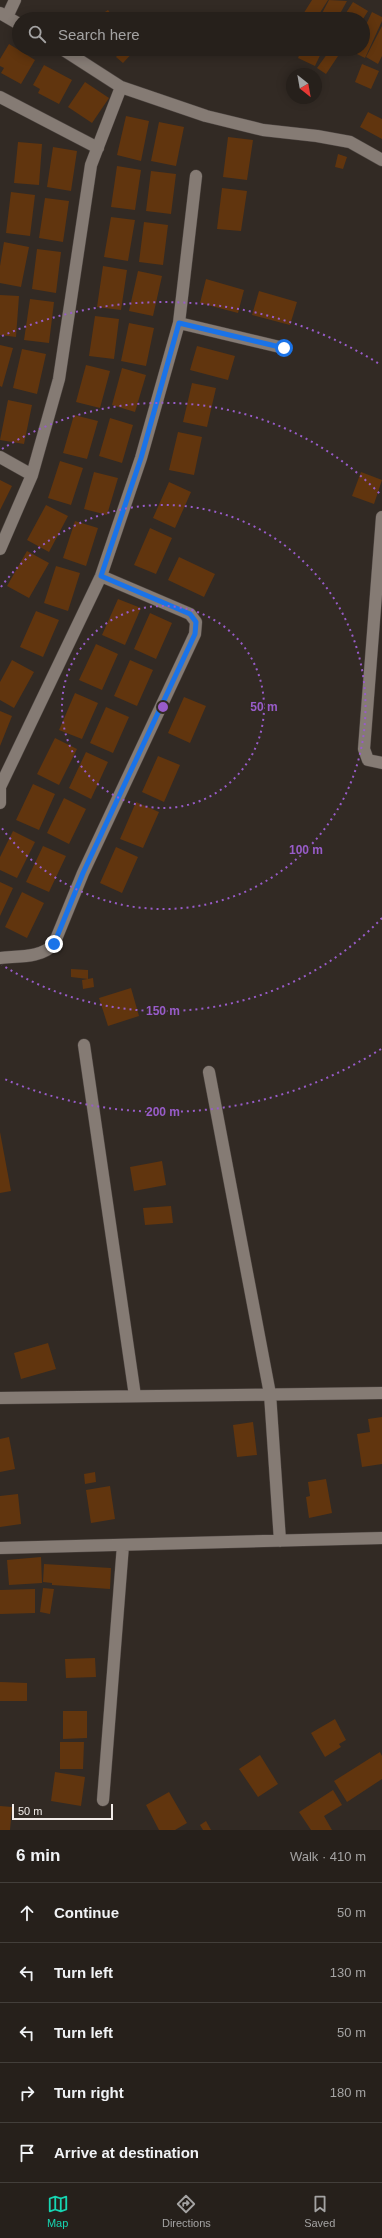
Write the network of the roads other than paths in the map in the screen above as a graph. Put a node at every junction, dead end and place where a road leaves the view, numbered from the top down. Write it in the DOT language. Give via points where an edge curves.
graph roads {
  1 [pos="15,0"];
  2 [pos="3,15"];
  3 [pos="12,20"];
  4 [pos="73,56"];
  5 [pos="121,87"];
  6 [pos="0,97"];
  7 [pos="98,148"];
  8 [pos="382,160"];
  9 [pos="196,176"];
  10 [pos="179,323"];
  11 [pos="284,348"];
  12 [pos="0,457"];
  13 [pos="32,475"];
  14 [pos="382,517"];
  15 [pos="0,549"];
  16 [pos="101,576"];
  17 [pos="378,622"];
  18 [pos="382,763"];
  19 [pos="0,787"];
  20 [pos="0,803"];
  21 [pos="0,958"];
  22 [pos="84,1045"];
  23 [pos="209,1072"];
  24 [pos="382,1393"];
  25 [pos="270,1394"];
  26 [pos="135,1396"];
  27 [pos="0,1398"];
  28 [pos="382,1538"];
  29 [pos="280,1541"];
  30 [pos="123,1545"];
  31 [pos="0,1548"];
  32 [pos="103,1800"];
  1 -- 2 [label="street"];
  2 -- 3 [label="street"];
  4 -- 5 [label="street"];
  5 -- 7 [label="street"];
  5 -- 8 [label="street" via="206,116 263,130 350,142"];
  6 -- 7 [label="street"];
  7 -- 13 [label="street" via="91,165 59,379"];
  9 -- 10 [label="street"];
  10 -- 11 [label="street"];
  10 -- 16 [label="street" via="141,458"];
  12 -- 13 [label="street"];
  13 -- 15 [label="street"];
  14 -- 17 [label="street"];
  16 -- 19 [label="street"];
  16 -- 21 [label="street" via="190,614 196,622 195,634 83,873 54,944 48,950 35,954"];
  17 -- 18 [label="street" via="364,749 368,760"];
  19 -- 20 [label="street"];
  22 -- 26 [label="street"];
  23 -- 25 [label="street"];
  24 -- 25 [label="street"];
  25 -- 26 [label="street"];
  25 -- 29 [label="street"];
  26 -- 27 [label="street"];
  28 -- 29 [label="street"];
  29 -- 30 [label="street"];
  30 -- 31 [label="street"];
  30 -- 32 [label="street"];
}
